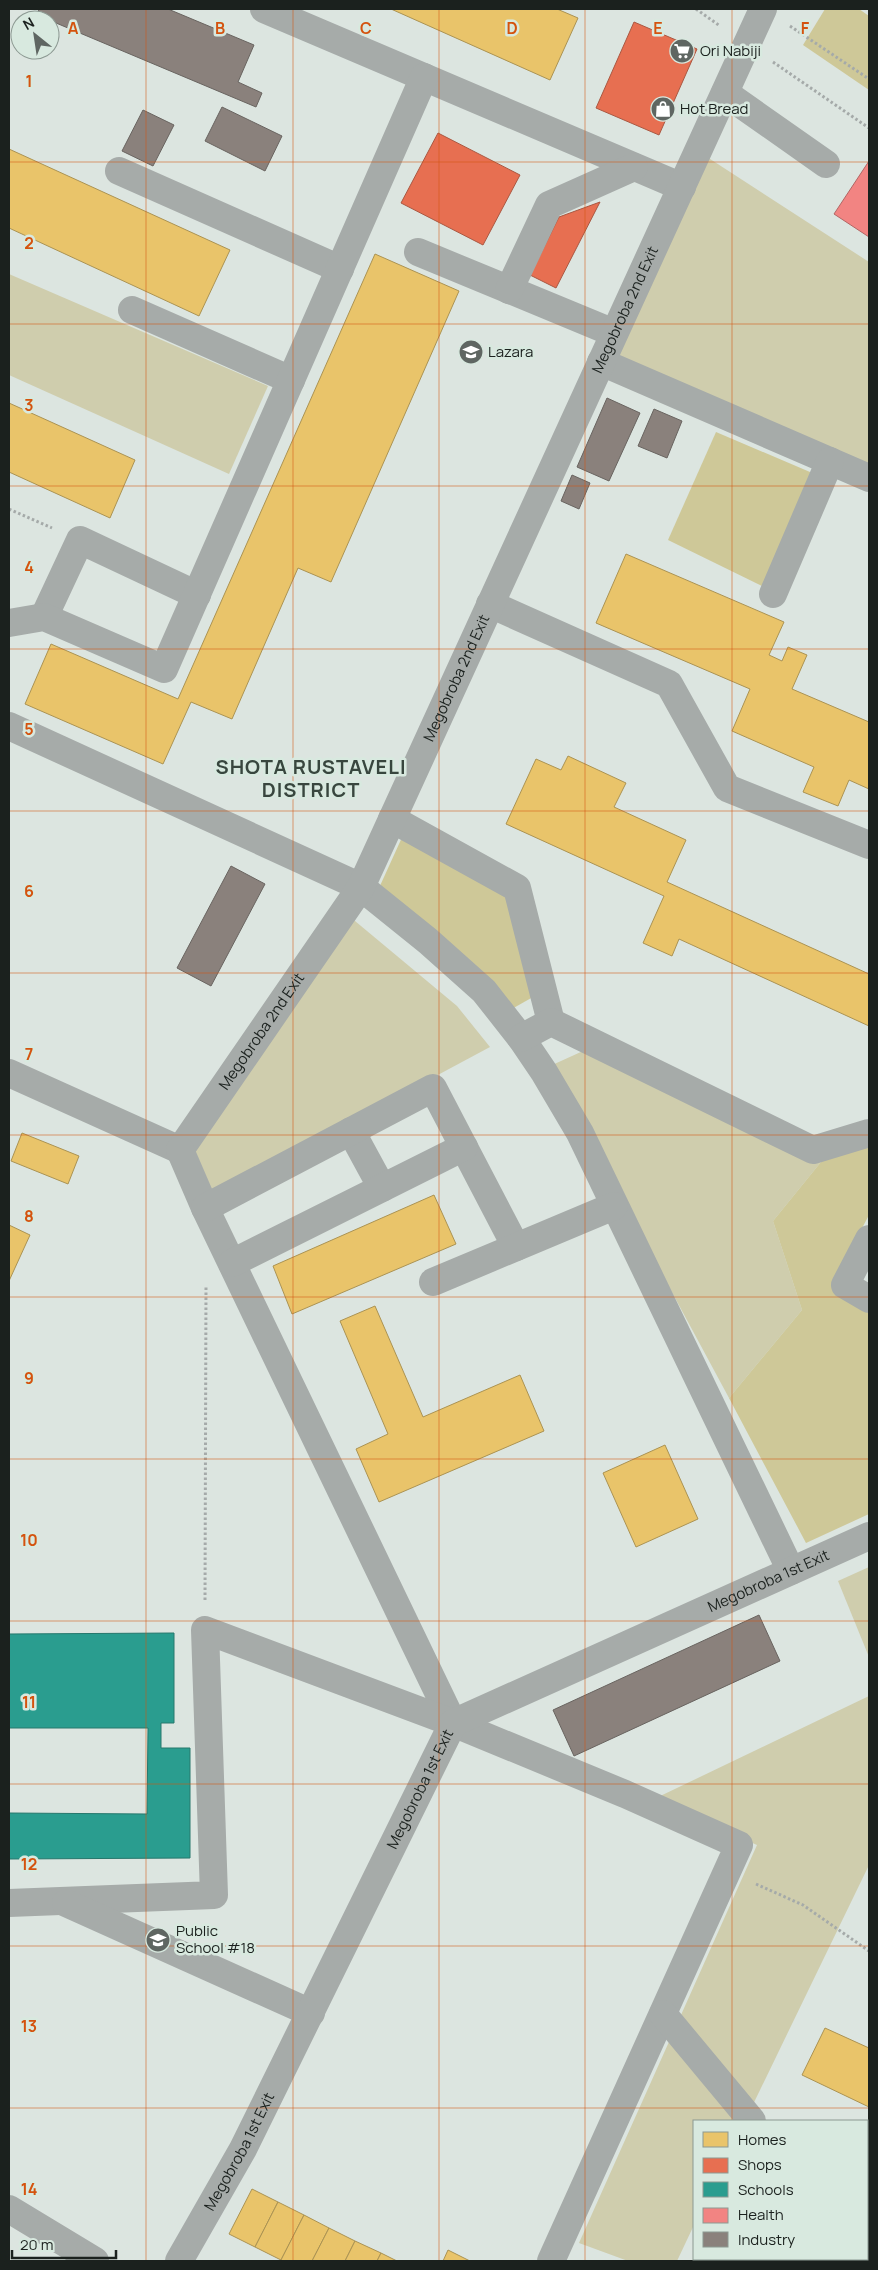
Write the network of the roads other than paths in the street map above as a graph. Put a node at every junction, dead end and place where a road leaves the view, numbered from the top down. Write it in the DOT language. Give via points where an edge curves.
graph roads {
  1 [pos="264,9"];
  2 [pos="763,9"];
  3 [pos="424,77"];
  4 [pos="725,93"];
  5 [pos="826,164"];
  6 [pos="634,167"];
  7 [pos="119,171"];
  8 [pos="682,187"];
  9 [pos="418,252"];
  10 [pos="340,269"];
  11 [pos="509,290"];
  12 [pos="132,310"];
  13 [pos="614,333"];
  14 [pos="601,362"];
  15 [pos="291,380"];
  16 [pos="830,460"];
  17 [pos="869,478"];
  18 [pos="773,594"];
  19 [pos="197,595"];
  20 [pos="490,604"];
  21 [pos="44,617"];
  22 [pos="9,623"];
  23 [pos="9,726"];
  24 [pos="392,819"];
  25 [pos="869,845"];
  26 [pos="360,887"];
  27 [pos="551,1022"];
  28 [pos="521,1038"];
  29 [pos="9,1073"];
  30 [pos="351,1131"];
  31 [pos="869,1133"];
  32 [pos="464,1147"];
  33 [pos="180,1150"];
  34 [pos="382,1188"];
  35 [pos="614,1206"];
  36 [pos="205,1208"];
  37 [pos="869,1239"];
  38 [pos="516,1247"];
  39 [pos="232,1263"];
  40 [pos="433,1282"];
  41 [pos="869,1299"];
  42 [pos="869,1536"];
  43 [pos="791,1571"];
  44 [pos="453,1723"];
  45 [pos="61,1901"];
  46 [pos="9,1903"];
  47 [pos="311,2013"];
  48 [pos="663,2014"];
  49 [pos="751,2120"];
  50 [pos="9,2209"];
  51 [pos="95,2261"];
  52 [pos="179,2261"];
  53 [pos="551,2261"];
  1 -- 3 [label="street"];
  2 -- 4 [label="street, Megobroba 2nd Exit"];
  3 -- 6 [label="street"];
  3 -- 10 [label="street"];
  4 -- 5 [label="street"];
  4 -- 8 [label="street, Megobroba 2nd Exit"];
  6 -- 8 [label="street"];
  6 -- 11 [label="street" via="549,205"];
  7 -- 10 [label="street"];
  8 -- 13 [label="street, Megobroba 2nd Exit"];
  9 -- 11 [label="street"];
  10 -- 15 [label="street"];
  11 -- 13 [label="street"];
  12 -- 15 [label="street"];
  13 -- 14 [label="street, Megobroba 2nd Exit"];
  14 -- 16 [label="street"];
  14 -- 20 [label="street, Megobroba 2nd Exit"];
  15 -- 19 [label="street"];
  16 -- 17 [label="street"];
  16 -- 18 [label="street"];
  19 -- 21 [label="street" via="164,669"];
  19 -- 21 [label="street" via="80,540"];
  20 -- 24 [label="street, Megobroba 2nd Exit"];
  20 -- 25 [label="street" via="669,684 728,788"];
  21 -- 22 [label="street"];
  23 -- 26 [label="street"];
  24 -- 26 [label="street, Megobroba 2nd Exit"];
  24 -- 27 [label="street" via="517,888"];
  26 -- 28 [label="street" via="484,991"];
  26 -- 33 [label="street, Megobroba 2nd Exit"];
  27 -- 28 [label="street"];
  27 -- 31 [label="street" via="813,1150"];
  28 -- 35 [label="street" via="580,1133"];
  29 -- 33 [label="street"];
  30 -- 32 [label="street" via="433,1088"];
  30 -- 34 [label="street"];
  30 -- 36 [label="street"];
  32 -- 34 [label="street"];
  32 -- 38 [label="street"];
  33 -- 36 [label="street"];
  34 -- 39 [label="street"];
  35 -- 38 [label="street"];
  35 -- 43 [label="street"];
  36 -- 39 [label="street"];
  37 -- 41 [label="street" via="845,1285"];
  38 -- 40 [label="street"];
  39 -- 44 [label="street"];
  42 -- 43 [label="street, Megobroba 1st Exit"];
  43 -- 44 [label="street, Megobroba 1st Exit"];
  44 -- 45 [label="street" via="205,1630 214,1895"];
  44 -- 47 [label="street, Megobroba 1st Exit"];
  44 -- 48 [label="street" via="739,1845"];
  45 -- 46 [label="street"];
  45 -- 47 [label="street"];
  47 -- 52 [label="street, Megobroba 1st Exit" via="243,2149"];
  48 -- 49 [label="street"];
  48 -- 53 [label="street"];
  50 -- 51 [label="street"];
}
